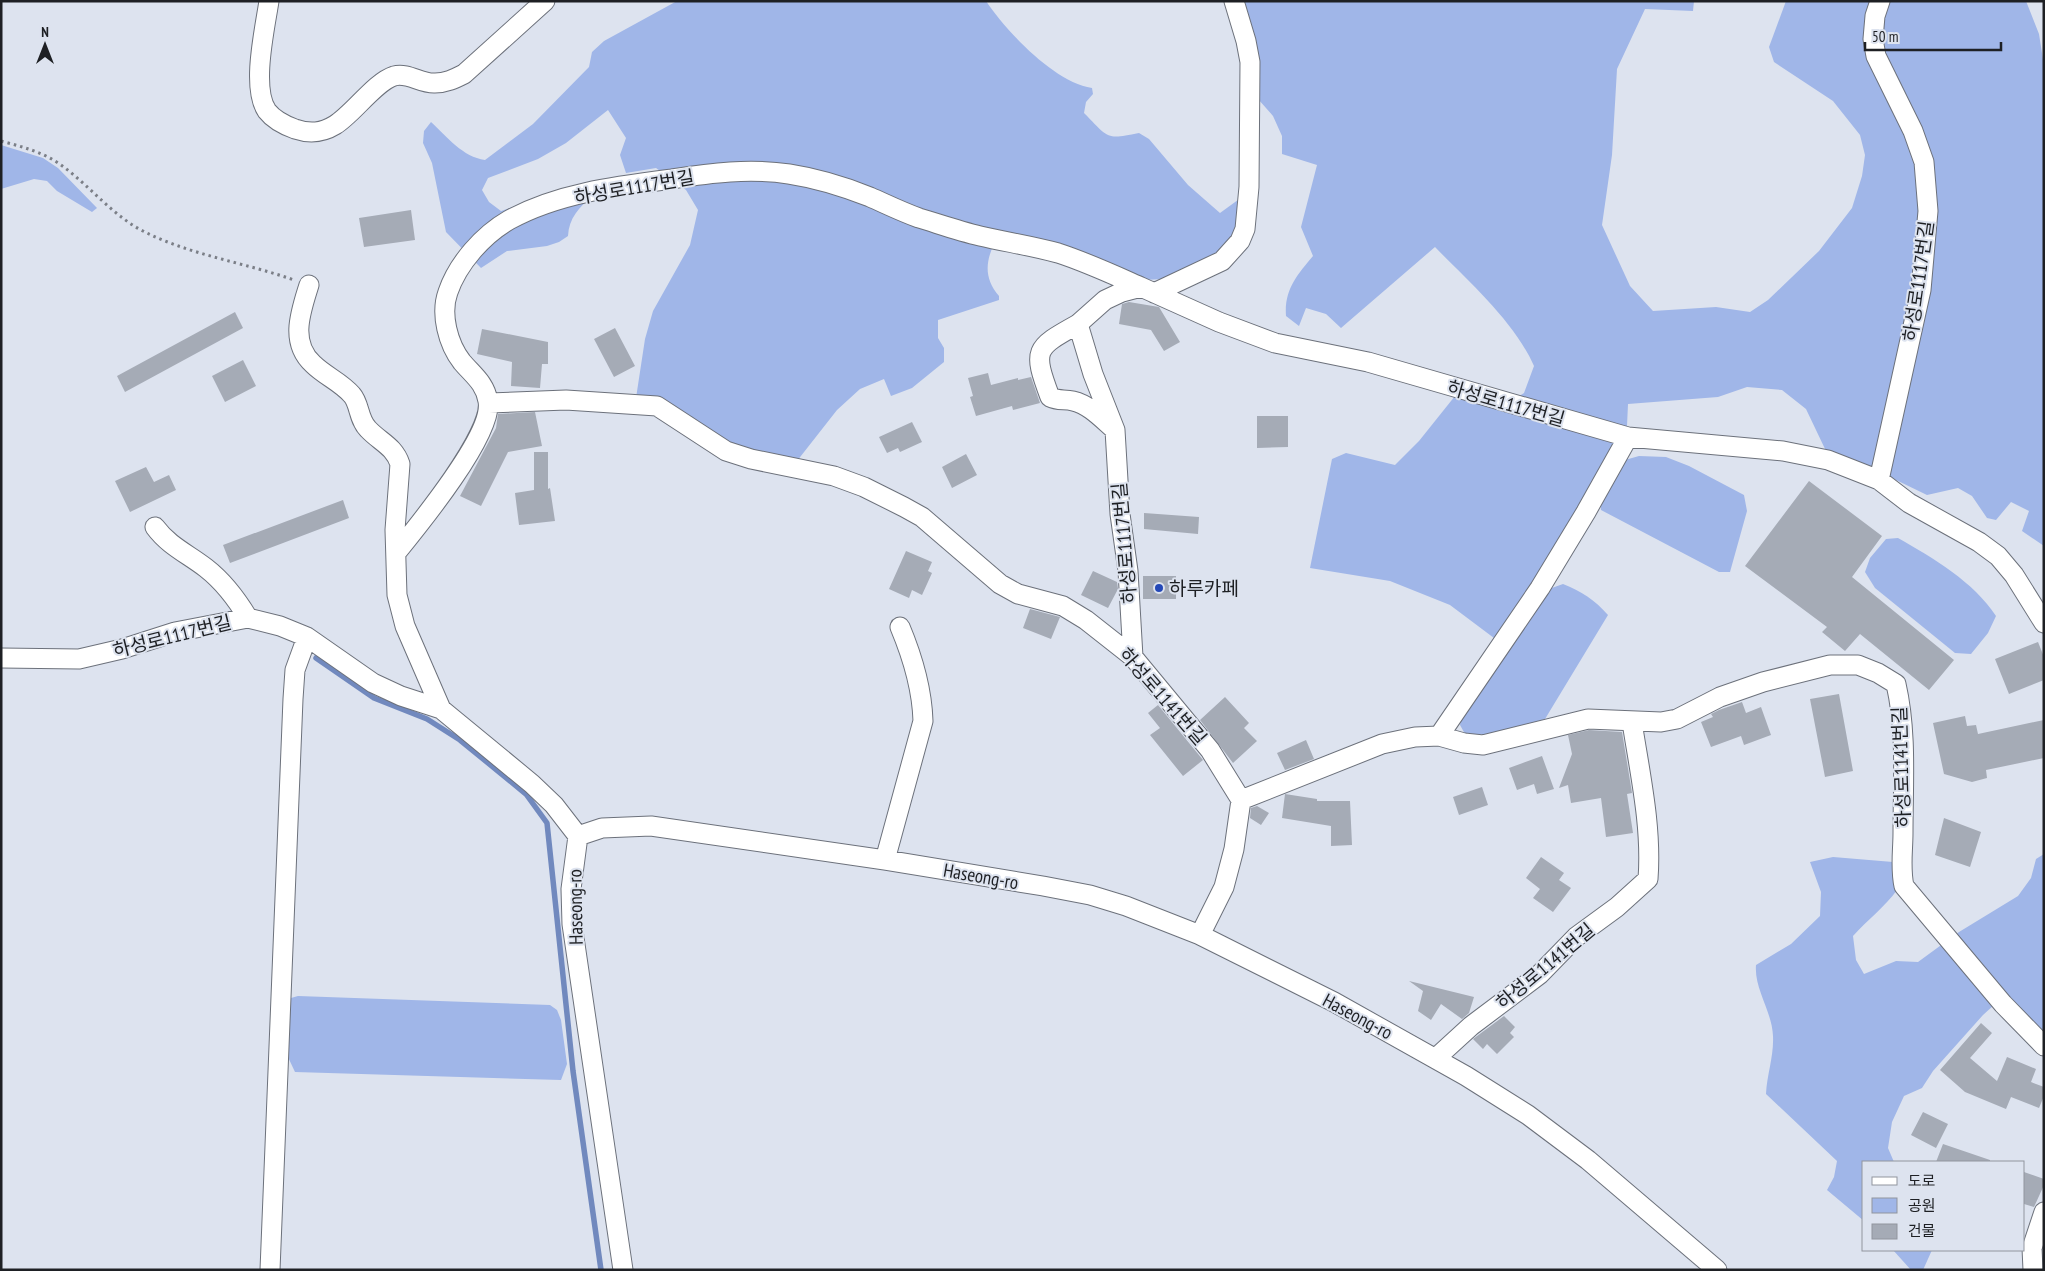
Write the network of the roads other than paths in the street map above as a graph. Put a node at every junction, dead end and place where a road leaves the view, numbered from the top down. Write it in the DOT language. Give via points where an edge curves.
graph roads {
  1 [pos="269,1"];
  2 [pos="545,1"];
  3 [pos="1234,1"];
  4 [pos="1880,1"];
  5 [pos="309,285"];
  6 [pos="1148,290"];
  7 [pos="1078,324"];
  8 [pos="489,404"];
  9 [pos="1115,430"];
  10 [pos="1628,437"];
  11 [pos="1879,480"];
  12 [pos="155,528"];
  13 [pos="396,553"];
  14 [pos="248,618"];
  15 [pos="2044,623"];
  16 [pos="900,627"];
  17 [pos="307,637"];
  18 [pos="1133,656"];
  19 [pos="1,658"];
  20 [pos="441,709"];
  21 [pos="1632,722"];
  22 [pos="1439,736"];
  23 [pos="1242,800"];
  24 [pos="578,836"];
  25 [pos="885,860"];
  26 [pos="1200,935"];
  27 [pos="2044,1046"];
  28 [pos="1436,1058"];
  29 [pos="2044,1212"];
  30 [pos="270,1270"];
  31 [pos="623,1270"];
  32 [pos="1717,1270"];
  33 [pos="2033,1270"];
  1 -- 2 [label="street" via="261,55 261,94 266,109 275,120 308,133 325,131 337,124 385,81 395,76 434,84 464,74"];
  3 -- 6 [label="street" via="1250,62 1249,187 1245,229 1240,242 1222,261"];
  4 -- 11 [label="street, 하성로1117번길" via="1873,39 1876,56 1914,131 1921,154 1928,211 1921,290"];
  5 -- 13 [label="street, 하성로1117번길" via="299,318 298,334 304,350 312,364 345,386 354,397 362,422 397,454 400,464"];
  6 -- 7 [label="street" via="1122,292 1105,300"];
  6 -- 8 [label="street, 하성로1117번길" via="1058,254 979,236 915,216 867,196 790,174 732,171 613,187 534,208 507,222 480,242 460,268 448,292 445,308 447,329 462,362 475,373 484,388"];
  6 -- 10 [label="street, 하성로1117번길" via="1275,343 1360,360"];
  7 -- 9 [label="street, 하성로1117번길"];
  7 -- 9 [label="street" via="1042,347 1038,360 1042,376 1050,397 1089,408"];
  8 -- 13 [label="street" via="468,455"];
  8 -- 18 [label="street, 하성로1141번길" via="566,400 657,406 726,451 834,476 864,487 922,518 1000,584 1018,594 1063,606"];
  9 -- 18 [label="street, 하성로1117번길"];
  10 -- 11 [label="street, 하성로1117번길" via="1806,454"];
  10 -- 22 [label="street" via="1540,588"];
  11 -- 15 [label="street, 하성로1117번길" via="1909,503 1998,556"];
  12 -- 14 [label="street" via="165,540 206,568 233,592"];
  13 -- 20 [label="street, 하성로1117번길" via="397,595 405,626"];
  14 -- 17 [label="street, 하성로1117번길" via="294,630"];
  14 -- 19 [label="street, 하성로1117번길" via="175,632 79,659"];
  16 -- 25 [label="street" via="917,672 923,721"];
  17 -- 20 [label="street, 하성로1117번길" via="373,682 401,696"];
  17 -- 30 [label="street" via="295,670 293,700"];
  18 -- 23 [label="street, 하성로1141번길" via="1210,750"];
  20 -- 24 [label="street, 하성로1117번길" via="532,784 554,805"];
  21 -- 22 [label="street, 하성로1141번길" via="1588,719 1483,744"];
  21 -- 27 [label="street, 하성로1141번길" via="1677,718 1720,697 1763,682 1830,665 1858,665 1896,684 1902,710 1903,843 1900,870 1904,886 2003,1004"];
  21 -- 28 [label="street, 하성로1141번길" via="1643,789 1650,858 1648,879 1623,902 1576,936 1540,974 1471,1026"];
  22 -- 23 [label="street, 하성로1141번길" via="1382,744"];
  23 -- 26 [label="street" via="1224,887"];
  24 -- 25 [label="street, Haseong-ro" via="602,828 651,826"];
  24 -- 31 [label="street, Haseong-ro" via="571,889 572,924"];
  25 -- 26 [label="street, Haseong-ro" via="1090,895"];
  26 -- 28 [label="street, Haseong-ro" via="1334,1002"];
  28 -- 32 [label="street, Haseong-ro" via="1535,1120 1624,1190"];
  29 -- 33 [label="street" via="2032,1248"];
}
